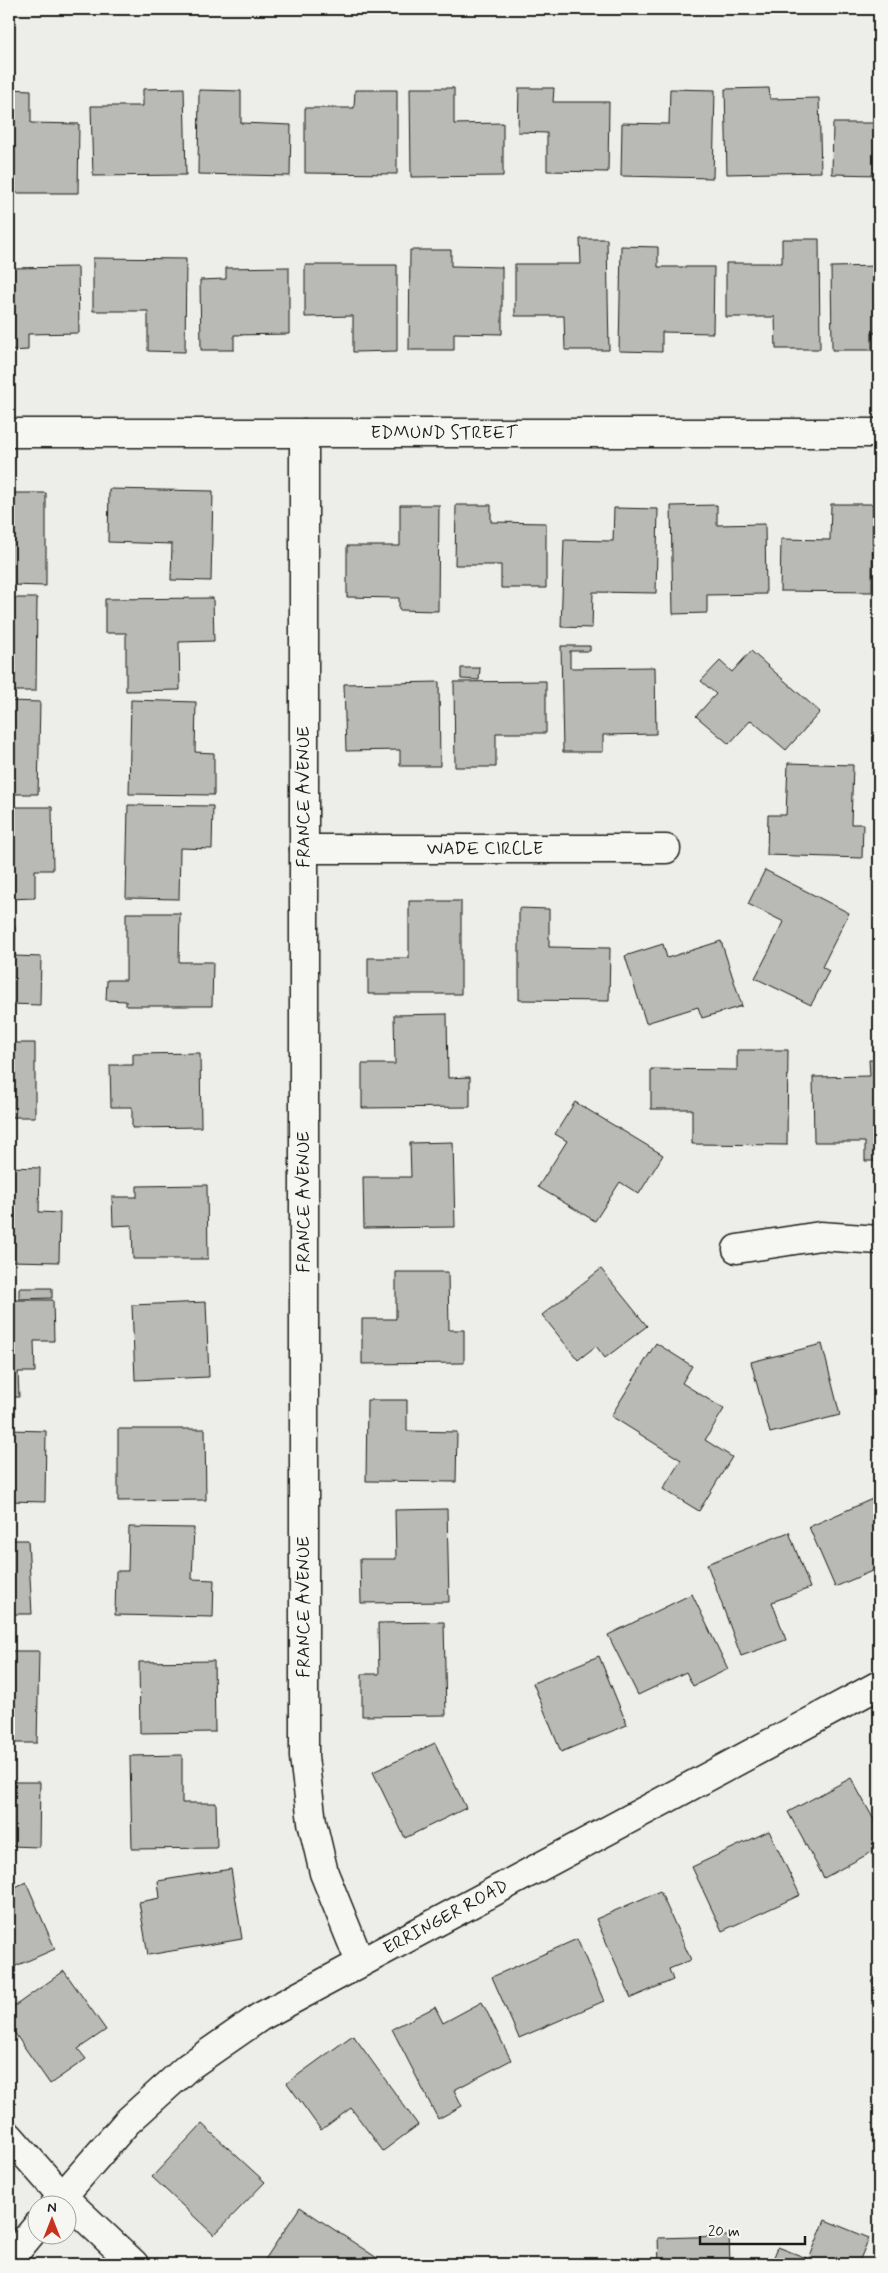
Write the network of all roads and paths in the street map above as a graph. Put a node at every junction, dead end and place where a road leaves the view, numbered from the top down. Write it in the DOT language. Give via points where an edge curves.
graph roads {
  1 [pos="9,433"];
  2 [pos="304,433"];
  3 [pos="879,433"];
  4 [pos="304,849"];
  5 [pos="666,849"];
  6 [pos="879,1240"];
  7 [pos="737,1250"];
  8 [pos="879,1685"];
  9 [pos="360,1962"];
  10 [pos="9,2136"];
  11 [pos="54,2196"];
  12 [pos="62,2196"];
  13 [pos="78,2218"];
  14 [pos="28,2238"];
  15 [pos="9,2260"];
  16 [pos="134,2264"];
  1 -- 2 [label="street, EDMUND STREET"];
  2 -- 3 [label="street, EDMUND STREET"];
  2 -- 4 [label="street, FRANCE AVENUE"];
  4 -- 5 [label="street, WADE CIRCLE"];
  4 -- 9 [label="street, FRANCE AVENUE" via="304,1757 312,1822 324,1873"];
  6 -- 7 [label="street" via="820,1236"];
  8 -- 9 [label="street, ERRINGER ROAD"];
  9 -- 12 [label="street, ERRINGER ROAD" via="260,2017 188,2068 127,2122"];
  10 -- 11 [label="street"];
  13 -- 16 [label="street"];
  14 -- 15 [label="street"];
}
